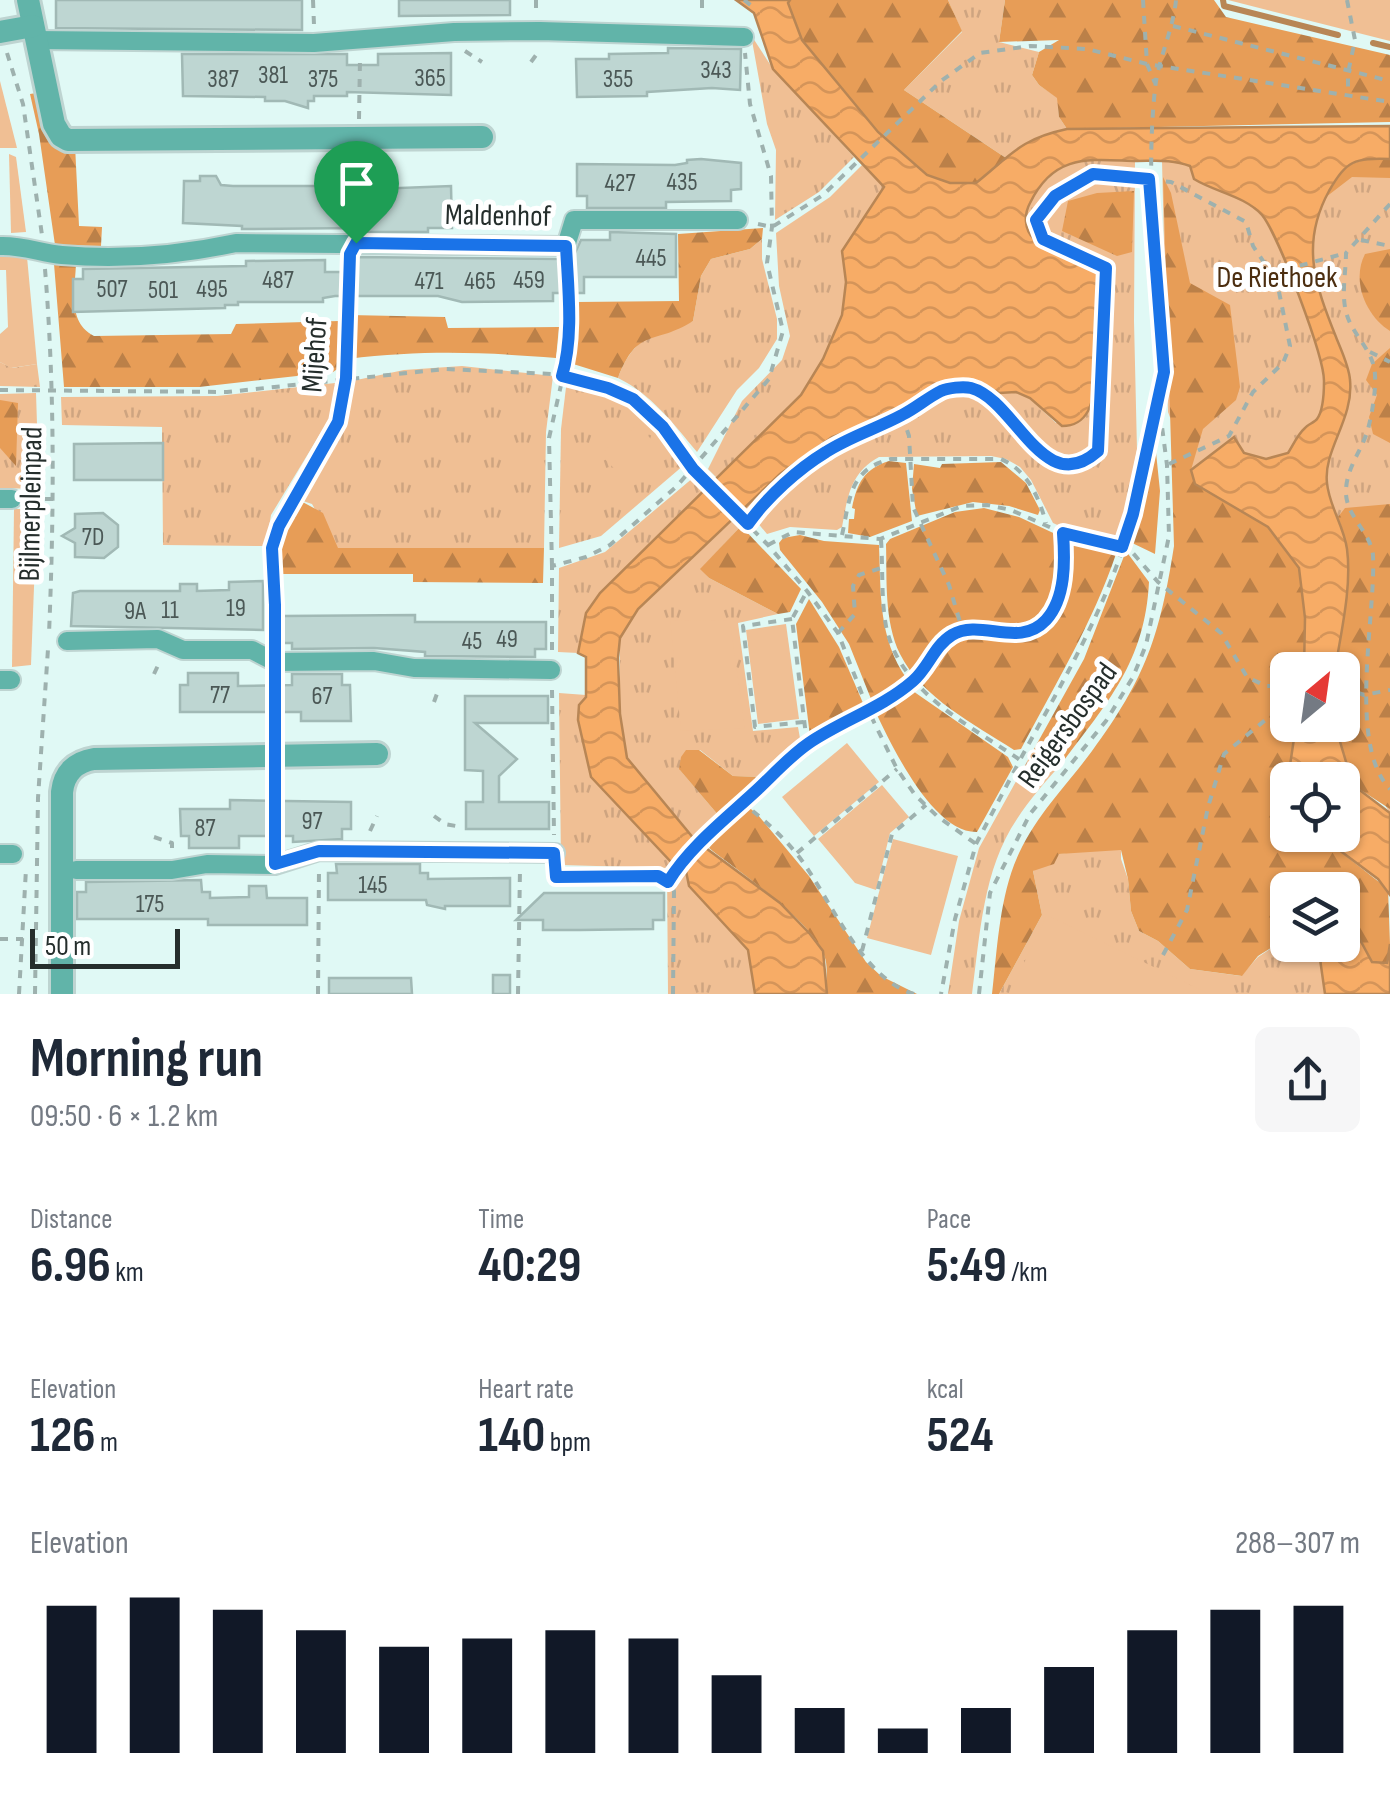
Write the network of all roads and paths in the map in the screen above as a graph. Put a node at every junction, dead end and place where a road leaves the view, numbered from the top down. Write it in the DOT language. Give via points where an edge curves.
graph roads {
  1 [pos="28,0"];
  2 [pos="313,0"];
  3 [pos="744,0"];
  4 [pos="1143,0"];
  5 [pos="1176,0"];
  6 [pos="1346,0"];
  7 [pos="752,6"];
  8 [pos="1174,26"];
  9 [pos="1,32"];
  10 [pos="34,33"];
  11 [pos="744,38"];
  12 [pos="361,39"];
  13 [pos="314,43"];
  14 [pos="0,62"];
  15 [pos="10,62"];
  16 [pos="1146,64"];
  17 [pos="1161,65"];
  18 [pos="1348,73"];
  19 [pos="1390,82"];
  20 [pos="1156,83"];
  21 [pos="1348,97"];
  22 [pos="1390,102"];
  23 [pos="482,136"];
  24 [pos="358,138"];
  25 [pos="1149,179"];
  26 [pos="1390,204"];
  27 [pos="738,220"];
  28 [pos="772,227"];
  29 [pos="1361,240"];
  30 [pos="356,243"];
  31 [pos="0,246"];
  32 [pos="566,246"];
  33 [pos="1390,246"];
  34 [pos="44,252"];
  35 [pos="1346,253"];
  36 [pos="1277,282"];
  37 [pos="1370,352"];
  38 [pos="1390,362"];
  39 [pos="562,376"];
  40 [pos="346,378"];
  41 [pos="0,390"];
  42 [pos="54,392"];
  43 [pos="1158,396"];
  44 [pos="902,416"];
  45 [pos="909,460"];
  46 [pos="1167,465"];
  47 [pos="693,469"];
  48 [pos="6,498"];
  49 [pos="54,499"];
  50 [pos="919,522"];
  51 [pos="748,524"];
  52 [pos="1046,525"];
  53 [pos="1063,533"];
  54 [pos="842,535"];
  55 [pos="880,538"];
  56 [pos="768,545"];
  57 [pos="1122,547"];
  58 [pos="552,566"];
  59 [pos="884,568"];
  60 [pos="1158,582"];
  61 [pos="807,591"];
  62 [pos="792,619"];
  63 [pos="838,632"];
  64 [pos="962,632"];
  65 [pos="67,640"];
  66 [pos="275,662"];
  67 [pos="552,670"];
  68 [pos="913,681"];
  69 [pos="1270,686"];
  70 [pos="1390,690"];
  71 [pos="1360,695"];
  72 [pos="1364,696"];
  73 [pos="869,712"];
  74 [pos="1270,716"];
  75 [pos="804,722"];
  76 [pos="807,744"];
  77 [pos="377,754"];
  78 [pos="276,756"];
  79 [pos="1020,760"];
  80 [pos="897,769"];
  81 [pos="1390,789"];
  82 [pos="743,803"];
  83 [pos="926,805"];
  84 [pos="434,816"];
  85 [pos="976,844"];
  86 [pos="319,851"];
  87 [pos="455,853"];
  88 [pos="520,853"];
  89 [pos="554,853"];
  90 [pos="13,854"];
  91 [pos="797,854"];
  92 [pos="275,864"];
  93 [pos="76,870"];
  94 [pos="668,882"];
  95 [pos="0,939"];
  96 [pos="23,939"];
  97 [pos="861,953"];
  98 [pos="1164,955"];
  99 [pos="19,994"];
  100 [pos="35,994"];
  101 [pos="62,994"];
  102 [pos="318,994"];
  103 [pos="518,994"];
  104 [pos="673,994"];
  105 [pos="914,994"];
  106 [pos="941,994"];
  107 [pos="979,994"];
  1 -- 10 [label="street"];
  2 -- 13 [label="path"];
  3 -- 7 [label="path"];
  4 -- 16 [label="path"];
  5 -- 8 [label="path, Reigersbospad"];
  6 -- 18 [label="path" via="1355,40"];
  8 -- 17 [label="path, Reigersbospad"];
  8 -- 18 [label="path"];
  9 -- 10 [label="street"];
  9 -- 15 [label="path, Bijlmerpleinpad"];
  10 -- 13 [label="street"];
  10 -- 24 [label="street" via="54,124 68,140"];
  11 -- 12 [label="street" via="505,31"];
  11 -- 28 [label="path" via="750,104 771,176"];
  12 -- 13 [label="street"];
  12 -- 24 [label="path, Mijehof"];
  14 -- 15 [label="path"];
  15 -- 34 [label="path, Bijlmerpleinpad" via="25,114"];
  16 -- 17 [label="path"];
  16 -- 20 [label="path"];
  16 -- 28 [label="path" via="1030,46 980,53 823,195"];
  17 -- 20 [label="path, Reigersbospad"];
  17 -- 21 [label="path"];
  18 -- 19 [label="path"];
  18 -- 21 [label="path"];
  20 -- 25 [label="path, Reigersbospad"];
  21 -- 22 [label="path"];
  23 -- 24 [label="street"];
  24 -- 30 [label="path, Mijehof"];
  25 -- 36 [label="path" via="1171,182 1246,222"];
  25 -- 43 [label="path, Reigersbospad" via="1164,372"];
  25 -- 44 [label="path" via="1093,174 1055,196 1036,220 1043,239 1106,268 1098,451 1072,464 1039,454 1000,405 970,388 945,389"];
  26 -- 29 [label="path"];
  27 -- 28 [label="path"];
  27 -- 32 [label="street, Maldenhof" via="574,220"];
  28 -- 47 [label="path" via="767,263 784,331 778,352 768,379"];
  29 -- 33 [label="path"];
  29 -- 35 [label="path"];
  30 -- 32 [label="street, Maldenhof"];
  30 -- 34 [label="street, Maldenhof" via="236,243 186,254"];
  30 -- 40 [label="path, Mijehof" via="350,254"];
  31 -- 34 [label="street, Maldenhof"];
  32 -- 39 [label="path"];
  34 -- 42 [label="path, Bijlmerpleinpad"];
  35 -- 36 [label="path" via="1284,270"];
  35 -- 37 [label="path" via="1344,306"];
  36 -- 46 [label="path" via="1290,346 1283,362 1253,392 1229,436"];
  37 -- 38 [label="path"];
  37 -- 72 [label="path" via="1375,375 1368,429 1349,469 1346,496 1373,548"];
  39 -- 40 [label="path" via="445,369"];
  39 -- 47 [label="path" via="633,399"];
  39 -- 58 [label="path" via="549,438"];
  40 -- 42 [label="path" via="227,392"];
  40 -- 66 [label="path, Mijehof" via="338,422 272,548"];
  41 -- 42 [label="path"];
  42 -- 49 [label="path, Bijlmerpleinpad"];
  43 -- 46 [label="path, Reigersbospad"];
  43 -- 57 [label="path"];
  44 -- 45 [label="path"];
  44 -- 51 [label="path" via="826,452"];
  45 -- 50 [label="path"];
  45 -- 52 [label="path" via="989,458 1012,464 1031,485"];
  45 -- 54 [label="path" via="864,471"];
  46 -- 60 [label="path, Reigersbospad" via="1170,536"];
  47 -- 51 [label="path"];
  47 -- 58 [label="path" via="610,544"];
  48 -- 49 [label="path"];
  49 -- 100 [label="path, Bijlmerpleinpad"];
  50 -- 52 [label="path" via="962,506 987,505"];
  50 -- 55 [label="path"];
  50 -- 64 [label="path"];
  51 -- 56 [label="path"];
  52 -- 53 [label="path"];
  53 -- 57 [label="path"];
  53 -- 64 [label="path" via="1063,578 1048,618 1018,635"];
  54 -- 55 [label="path"];
  54 -- 56 [label="path" via="794,532"];
  55 -- 59 [label="path"];
  56 -- 61 [label="path"];
  57 -- 60 [label="path"];
  57 -- 79 [label="path" via="1094,623"];
  58 -- 67 [label="path"];
  59 -- 63 [label="path" via="859,575 855,614"];
  59 -- 68 [label="path" via="886,625"];
  60 -- 69 [label="path" via="1222,633 1247,677"];
  60 -- 107 [label="path, Reigersbospad" via="1133,676 1106,721 1030,814 990,893"];
  61 -- 62 [label="path"];
  61 -- 63 [label="path"];
  62 -- 75 [label="path"];
  62 -- 75 [label="path" via="743,626 755,728"];
  63 -- 73 [label="path"];
  64 -- 68 [label="path" via="938,646"];
  65 -- 66 [label="street" via="158,639 183,650 252,650"];
  66 -- 67 [label="street"];
  66 -- 78 [label="path, Mijehof"];
  67 -- 89 [label="path"];
  68 -- 73 [label="path"];
  68 -- 79 [label="path"];
  70 -- 72 [label="path"];
  71 -- 72 [label="path"];
  72 -- 81 [label="path" via="1375,766"];
  73 -- 76 [label="path"];
  73 -- 80 [label="path"];
  74 -- 98 [label="path" via="1224,754 1186,910"];
  75 -- 76 [label="path"];
  76 -- 82 [label="path"];
  77 -- 78 [label="street"];
  78 -- 92 [label="path, Mijehof"];
  78 -- 101 [label="street" via="94,760 71,769 62,792"];
  79 -- 85 [label="path"];
  80 -- 83 [label="path"];
  80 -- 91 [label="path"];
  82 -- 91 [label="path"];
  82 -- 94 [label="path"];
  83 -- 85 [label="path"];
  83 -- 97 [label="path" via="892,834"];
  84 -- 87 [label="path" via="456,826"];
  85 -- 106 [label="path"];
  86 -- 87 [label="street"];
  86 -- 92 [label="street"];
  86 -- 102 [label="path"];
  87 -- 88 [label="street"];
  88 -- 89 [label="street"];
  88 -- 103 [label="path"];
  89 -- 94 [label="path" via="556,877 658,876"];
  90 -- 96 [label="path"];
  91 -- 97 [label="path"];
  92 -- 93 [label="street"];
  94 -- 104 [label="path" via="674,890"];
  95 -- 96 [label="path"];
  96 -- 99 [label="path"];
  97 -- 105 [label="path" via="879,974"];
}
